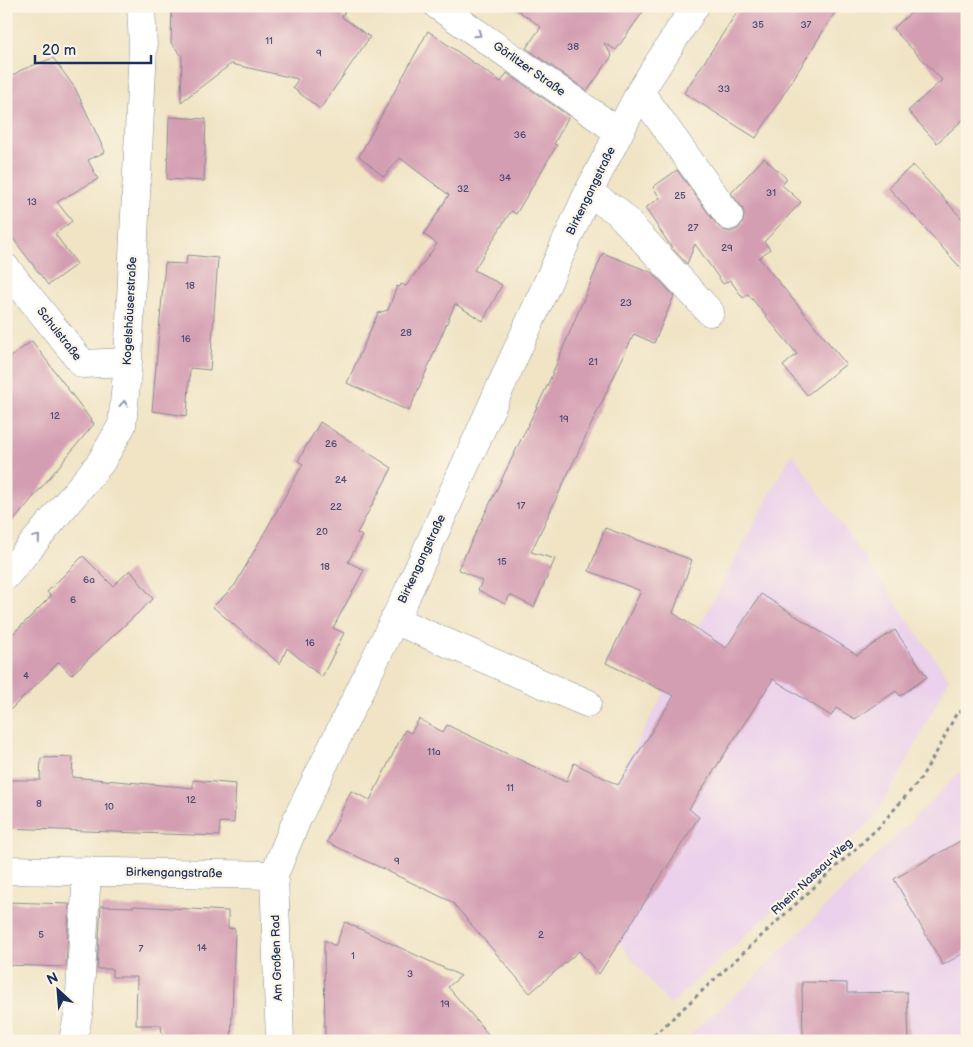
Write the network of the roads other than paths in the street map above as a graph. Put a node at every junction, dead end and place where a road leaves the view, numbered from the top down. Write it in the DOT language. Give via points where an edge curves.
graph roads {
  1 [pos="141,6"];
  2 [pos="438,6"];
  3 [pos="695,6"];
  4 [pos="640,92"];
  5 [pos="619,132"];
  6 [pos="588,192"];
  7 [pos="729,216"];
  8 [pos="6,268"];
  9 [pos="710,312"];
  10 [pos="128,362"];
  11 [pos="6,576"];
  12 [pos="394,620"];
  13 [pos="588,703"];
  14 [pos="6,870"];
  15 [pos="87,871"];
  16 [pos="274,875"];
  17 [pos="73,1041"];
  18 [pos="280,1041"];
  1 -- 10 [label="street, Kogelshäuserstraße" via="143,47"];
  2 -- 5 [label="street, Görlitzer Straße, one-way"];
  3 -- 4 [label="street, Birkengangstraße"];
  4 -- 5 [label="street, Birkengangstraße"];
  4 -- 7 [label="street"];
  5 -- 6 [label="street, Birkengangstraße"];
  6 -- 9 [label="street" via="617,211"];
  6 -- 12 [label="street, Birkengangstraße"];
  8 -- 10 [label="street, Schulstraße" via="83,364"];
  11 -- 10 [label="street, Kogelshäuserstraße, one-way" via="101,462 122,426"];
  12 -- 13 [label="street"];
  12 -- 16 [label="street, Birkengangstraße" via="297,819"];
  14 -- 15 [label="street, Birkengangstraße"];
  15 -- 16 [label="street, Birkengangstraße"];
  15 -- 17 [label="street"];
  16 -- 18 [label="street, Am Großen Rad"];
}
